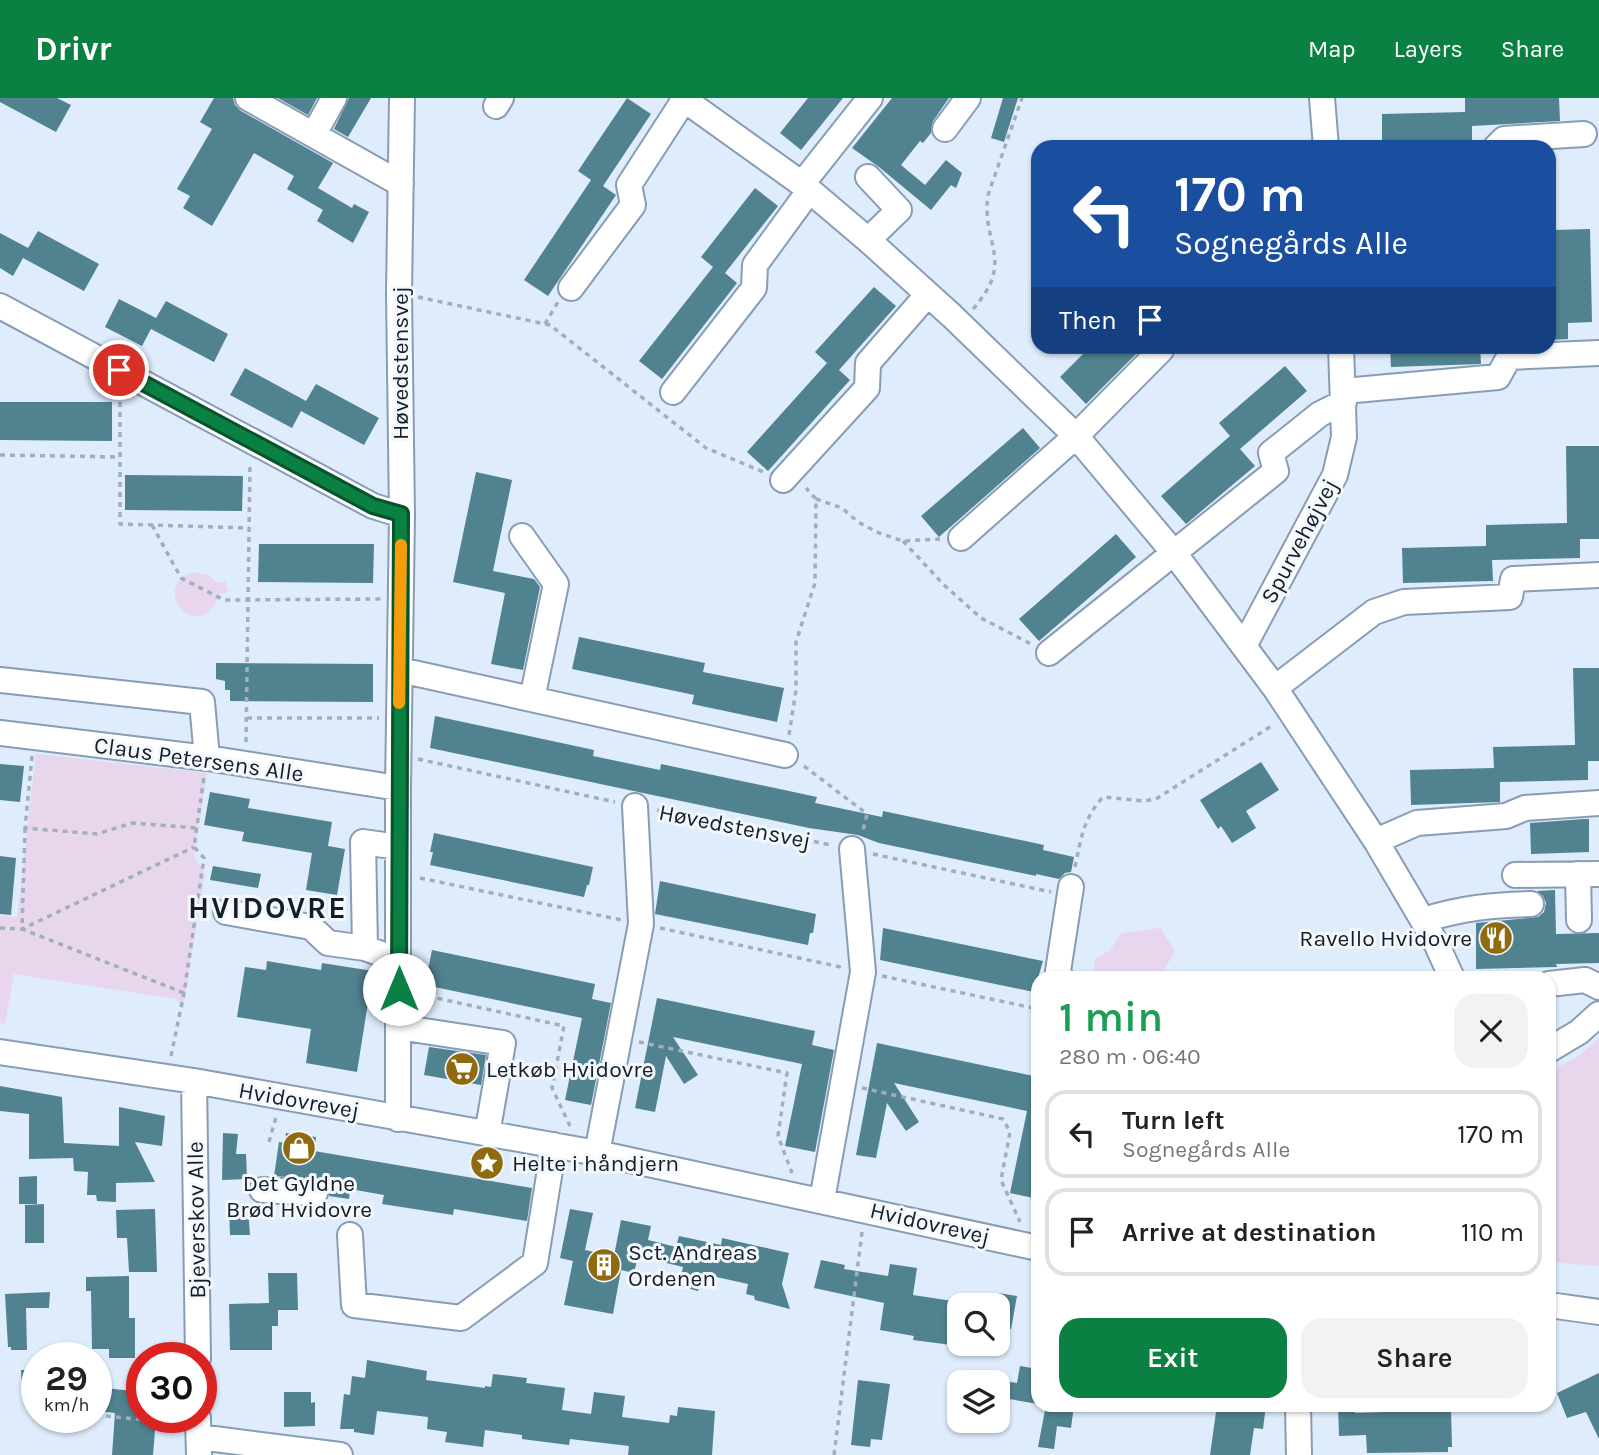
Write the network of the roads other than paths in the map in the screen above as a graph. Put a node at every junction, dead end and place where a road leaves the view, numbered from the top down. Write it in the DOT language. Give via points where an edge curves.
graph roads {
  1 [pos="248,98"];
  2 [pos="334,98"];
  3 [pos="402,98"];
  4 [pos="870,98"];
  5 [pos="968,98"];
  6 [pos="1322,98"];
  7 [pos="683,99"];
  8 [pos="945,129"];
  9 [pos="314,134"];
  10 [pos="1584,134"];
  11 [pos="1325,140"];
  12 [pos="1503,140"];
  13 [pos="868,177"];
  14 [pos="401,184"];
  15 [pos="805,188"];
  16 [pos="869,240"];
  17 [pos="572,288"];
  18 [pos="928,294"];
  19 [pos="0,306"];
  20 [pos="1598,353"];
  21 [pos="1156,354"];
  22 [pos="1341,354"];
  23 [pos="673,393"];
  24 [pos="1344,397"];
  25 [pos="1076,436"];
  26 [pos="783,480"];
  27 [pos="401,514"];
  28 [pos="522,536"];
  29 [pos="961,538"];
  30 [pos="1174,553"];
  31 [pos="1599,575"];
  32 [pos="1244,646"];
  33 [pos="1049,653"];
  34 [pos="400,670"];
  35 [pos="0,680"];
  36 [pos="1275,688"];
  37 [pos="532,699"];
  38 [pos="0,733"];
  39 [pos="785,755"];
  40 [pos="207,758"];
  41 [pos="398,788"];
  42 [pos="1599,803"];
  43 [pos="635,806"];
  44 [pos="1376,841"];
  45 [pos="398,847"];
  46 [pos="855,850"];
  47 [pos="1588,874"];
  48 [pos="1515,875"];
  49 [pos="1071,887"];
  50 [pos="1531,904"];
  51 [pos="226,912"];
  52 [pos="1423,920"];
  53 [pos="1579,920"];
  54 [pos="365,948"];
  55 [pos="398,961"];
  56 [pos="1058,971"];
  57 [pos="1449,971"];
  58 [pos="1556,983"];
  59 [pos="1599,987"];
  60 [pos="1599,1014"];
  61 [pos="398,1027"];
  62 [pos="1599,1040"];
  63 [pos="1557,1045"];
  64 [pos="0,1052"];
  65 [pos="194,1081"];
  66 [pos="398,1119"];
  67 [pos="487,1134"];
  68 [pos="554,1145"];
  69 [pos="597,1153"];
  70 [pos="262,1190"];
  71 [pos="315,1193"];
  72 [pos="811,1197"];
  73 [pos="350,1235"];
  74 [pos="1031,1246"];
  75 [pos="1556,1307"];
  76 [pos="1599,1312"];
  77 [pos="198,1342"];
  78 [pos="1298,1412"];
  79 [pos="199,1433"];
  80 [pos="340,1455"];
  81 [pos="1299,1455"];
  1 -- 9 [label="street"];
  2 -- 9 [label="street"];
  3 -- 14 [label="street, Høvedstensvej"];
  4 -- 15 [label="street"];
  5 -- 8 [label="street"];
  6 -- 11 [label="street"];
  7 -- 15 [label="street"];
  7 -- 17 [label="street" via="629,185 633,205"];
  9 -- 14 [label="street"];
  10 -- 12 [label="street"];
  13 -- 16 [label="street" via="899,210"];
  14 -- 27 [label="street, Høvedstensvej"];
  15 -- 16 [label="street"];
  15 -- 23 [label="street" via="755,265 754,288"];
  16 -- 18 [label="street"];
  18 -- 25 [label="street"];
  18 -- 26 [label="street" via="868,363 867,388"];
  19 -- 27 [label="street" via="373,506"];
  20 -- 24 [label="street" via="1509,357 1498,377"];
  21 -- 25 [label="street"];
  22 -- 24 [label="street, Spurvehøjvej"];
  24 -- 30 [label="street" via="1271,453 1276,471"];
  24 -- 32 [label="street, Spurvehøjvej" via="1344,436 1335,475"];
  25 -- 29 [label="street"];
  25 -- 30 [label="street"];
  27 -- 34 [label="street, Høvedstensvej"];
  28 -- 37 [label="street" via="556,584"];
  30 -- 32 [label="street"];
  30 -- 33 [label="street"];
  31 -- 36 [label="street" via="1513,579 1510,597 1404,602 1374,612"];
  32 -- 36 [label="street"];
  34 -- 37 [label="street"];
  34 -- 41 [label="street, Høvedstensvej"];
  35 -- 40 [label="street" via="202,702"];
  36 -- 44 [label="street"];
  37 -- 39 [label="street"];
  38 -- 40 [label="street, Claus Petersens Alle"];
  40 -- 41 [label="street, Claus Petersens Alle"];
  41 -- 45 [label="street, Høvedstensvej"];
  42 -- 44 [label="street" via="1417,823"];
  43 -- 69 [label="street" via="641,924"];
  44 -- 52 [label="street"];
  45 -- 54 [label="street" via="363,842"];
  45 -- 55 [label="street, Høvedstensvej"];
  46 -- 72 [label="street" via="863,972 842,1084"];
  47 -- 48 [label="street"];
  47 -- 53 [label="street"];
  49 -- 56 [label="street"];
  50 -- 52 [label="street" via="1459,909"];
  51 -- 54 [label="street" via="311,927 328,943"];
  52 -- 57 [label="street"];
  54 -- 55 [label="street"];
  55 -- 61 [label="street, Høvedstensvej"];
  58 -- 59 [label="street" via="1586,980"];
  60 -- 63 [label="street"];
  61 -- 66 [label="street, Høvedstensvej"];
  61 -- 67 [label="street" via="503,1043"];
  62 -- 63 [label="street"];
  64 -- 65 [label="street, Hvidovrevej"];
  65 -- 66 [label="street, Hvidovrevej"];
  65 -- 77 [label="street, Bjeverskov Alle"];
  66 -- 67 [label="street, Hvidovrevej"];
  67 -- 68 [label="street, Hvidovrevej"];
  68 -- 69 [label="street, Hvidovrevej"];
  68 -- 73 [label="street" via="535,1263 461,1318 354,1305"];
  69 -- 72 [label="street, Hvidovrevej"];
  70 -- 71 [label="street"];
  72 -- 74 [label="street, Hvidovrevej"];
  75 -- 76 [label="street"];
  78 -- 81 [label="street"];
  79 -- 80 [label="street"];
}
